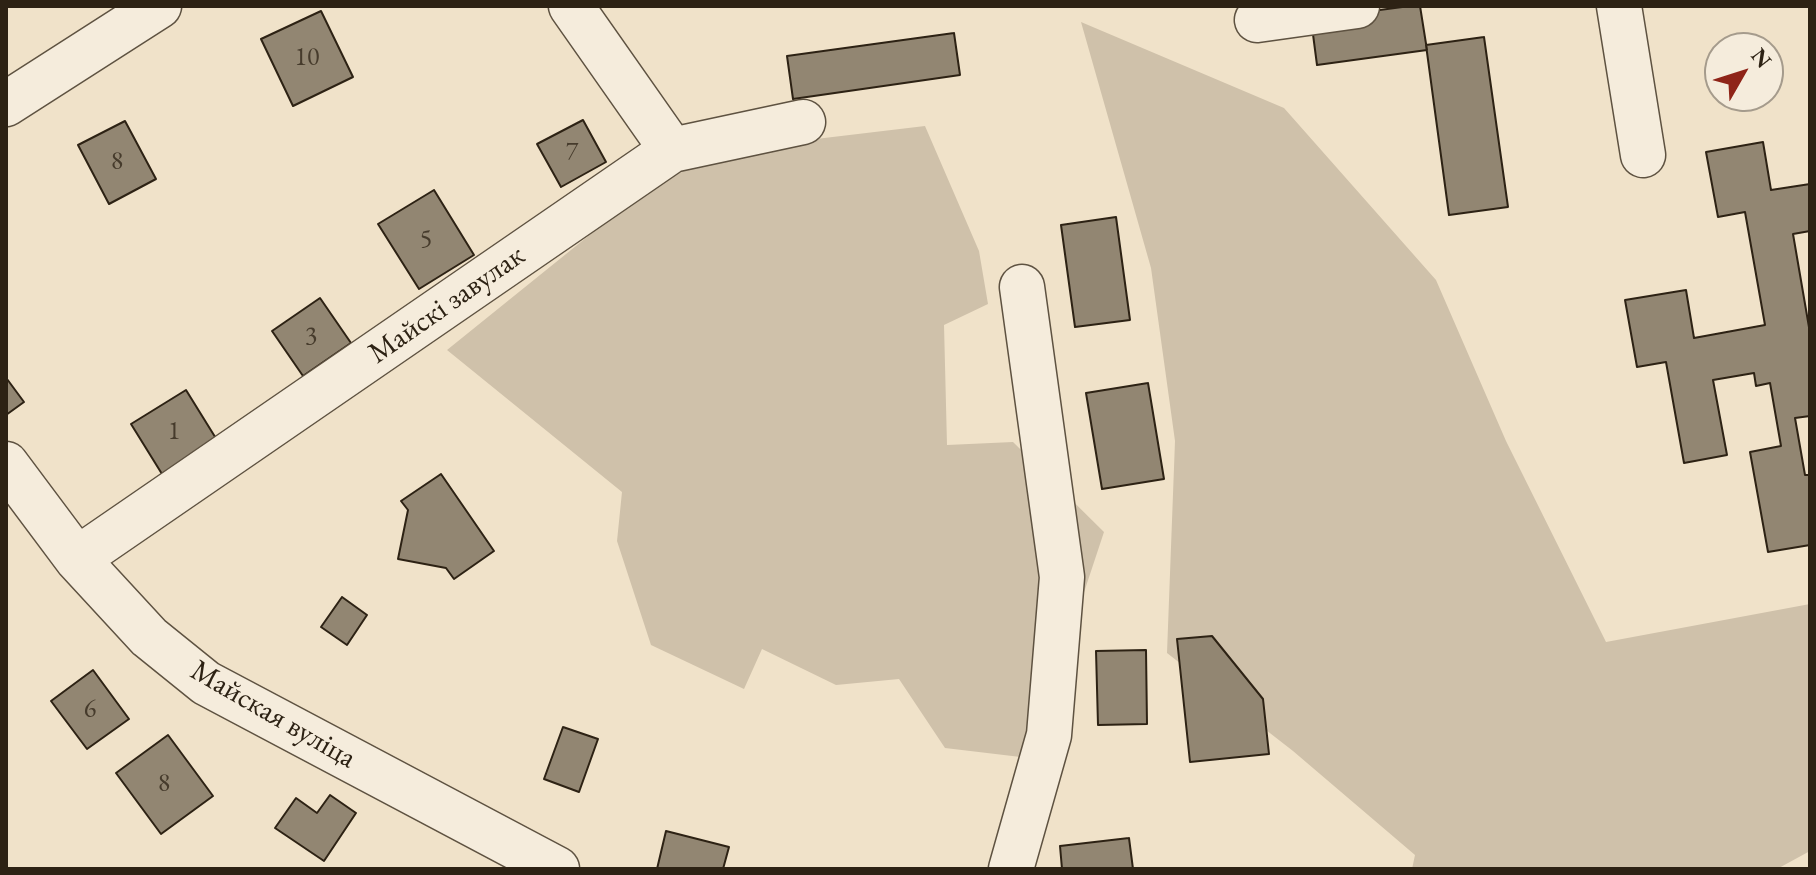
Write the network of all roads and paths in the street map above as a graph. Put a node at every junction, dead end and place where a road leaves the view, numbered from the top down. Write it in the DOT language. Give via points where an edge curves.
graph roads {
  1 [pos="159,6"];
  2 [pos="571,6"];
  3 [pos="1357,6"];
  4 [pos="1619,6"];
  5 [pos="1257,20"];
  6 [pos="6,104"];
  7 [pos="803,122"];
  8 [pos="672,150"];
  9 [pos="1643,155"];
  10 [pos="1022,287"];
  11 [pos="6,464"];
  12 [pos="77,559"];
  13 [pos="557,869"];
  14 [pos="1011,869"];
  1 -- 6 [label="street"];
  2 -- 8 [label="street"];
  3 -- 5 [label="street"];
  4 -- 9 [label="street"];
  7 -- 8 [label="street"];
  8 -- 12 [label="street, Майскі завулак"];
  10 -- 14 [label="street" via="1062,577 1049,735"];
  11 -- 12 [label="street, Майская вуліца"];
  12 -- 13 [label="street, Майская вуліца" via="149,637 206,683"];
}
